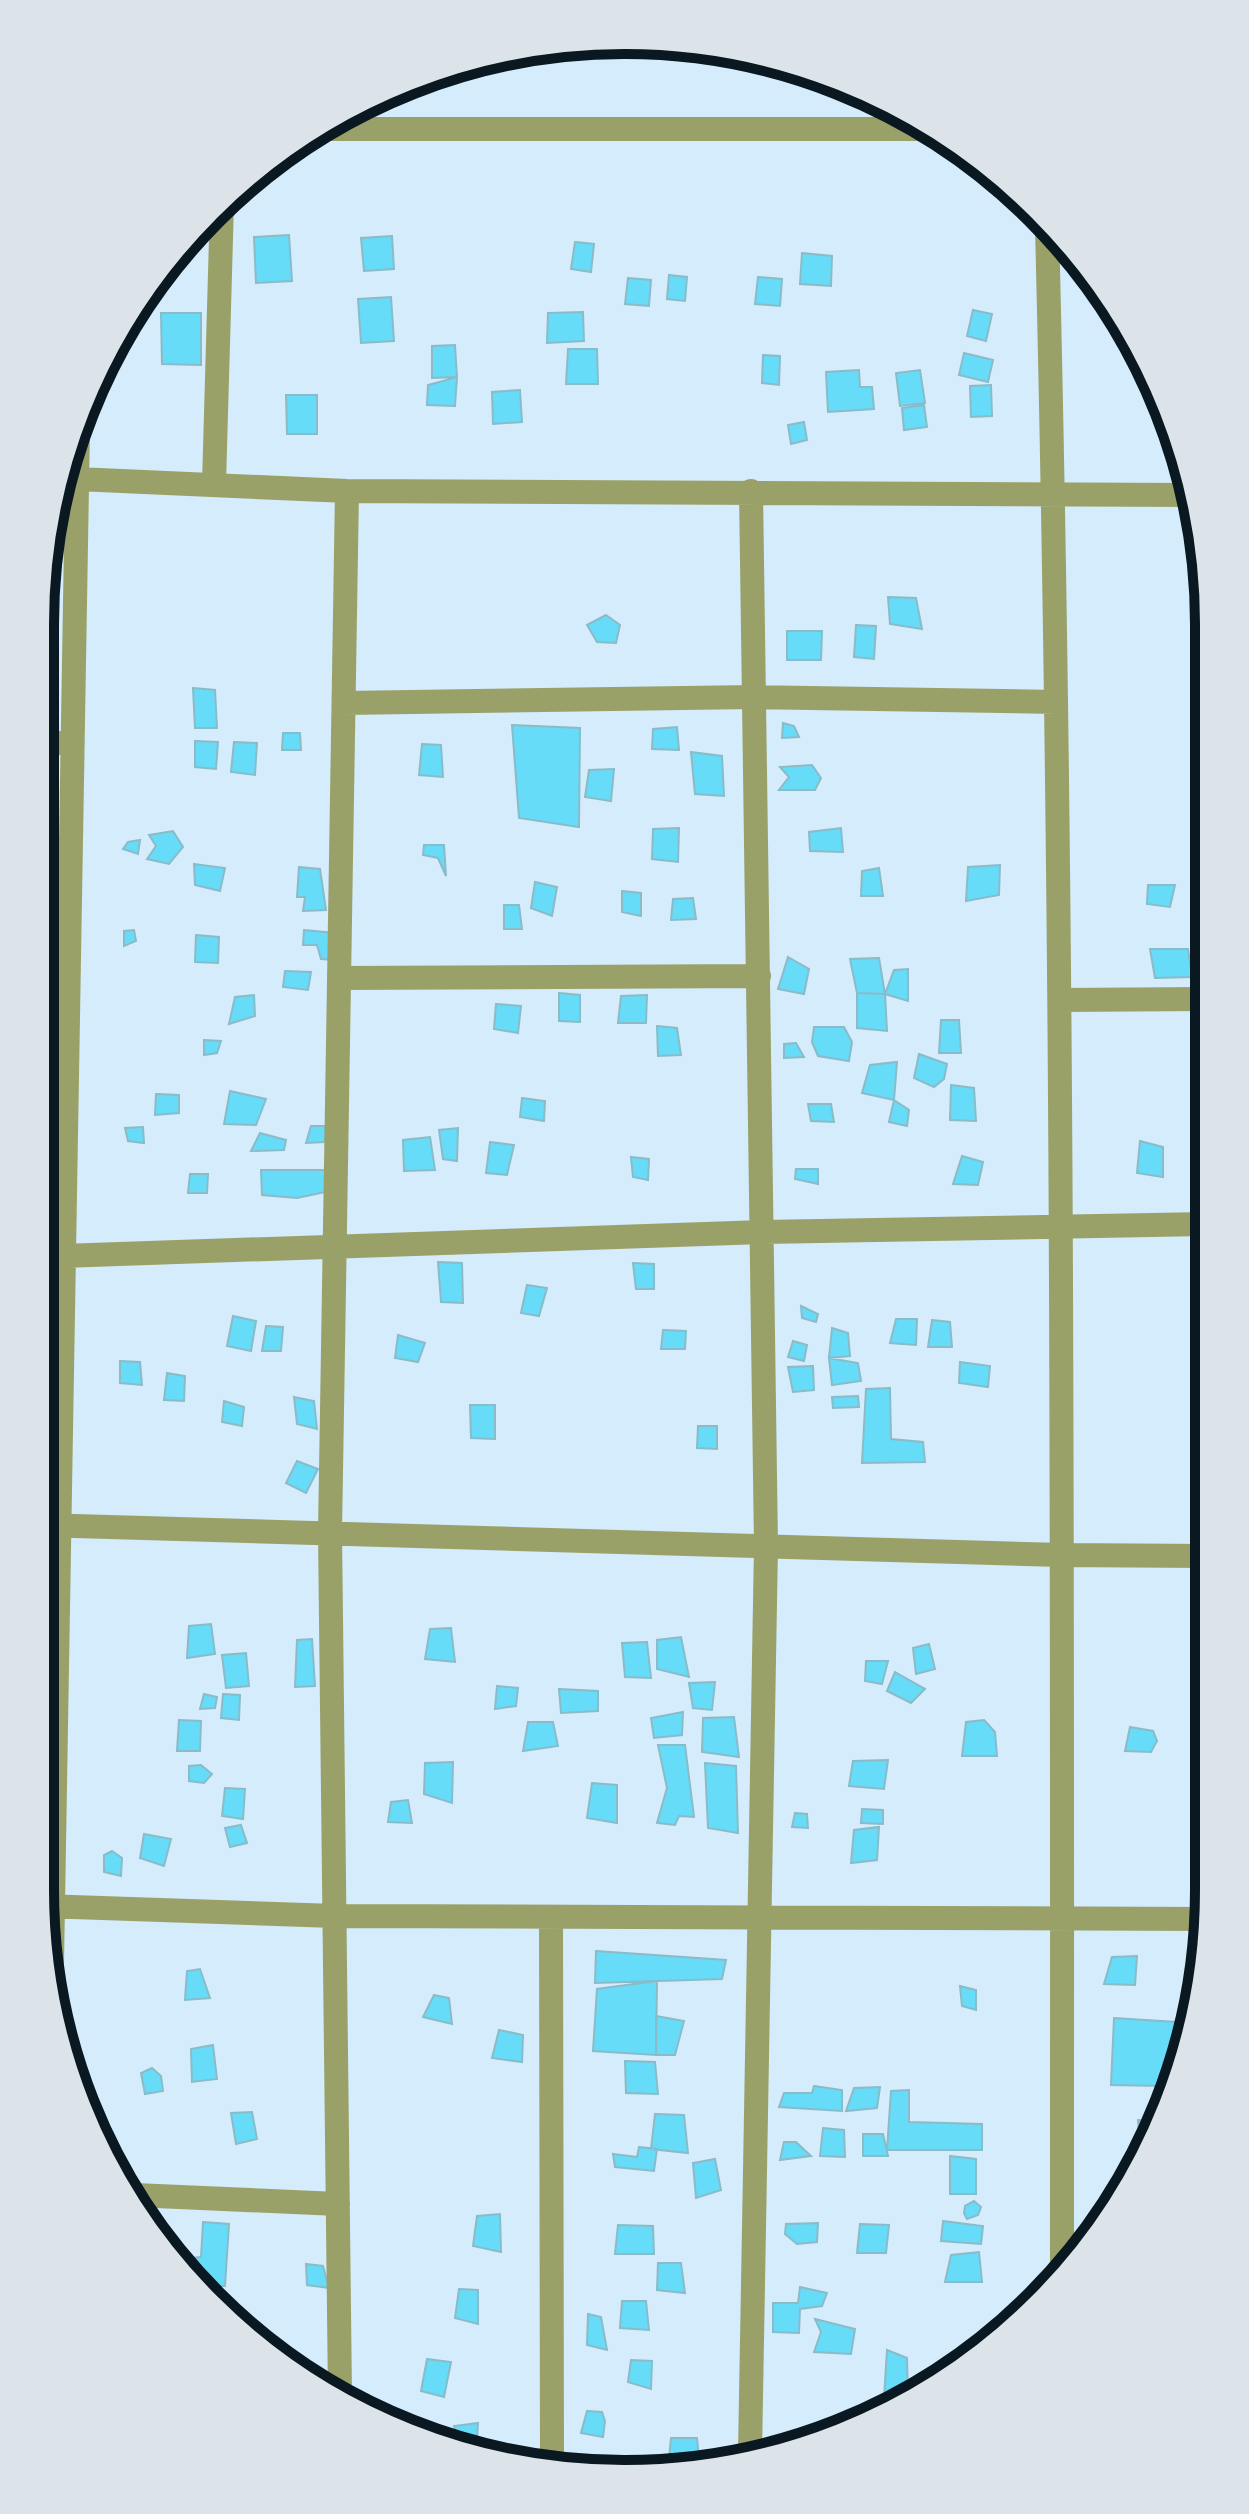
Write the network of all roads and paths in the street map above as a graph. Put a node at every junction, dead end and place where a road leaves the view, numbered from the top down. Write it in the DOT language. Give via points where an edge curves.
graph roads {
  1 [pos="341,129"];
  2 [pos="908,129"];
  3 [pos="222,221"];
  4 [pos="1047,242"];
  5 [pos="77,463"];
  6 [pos="77,479"];
  7 [pos="214,484"];
  8 [pos="347,491"];
  9 [pos="751,491"];
  10 [pos="1054,493"];
  11 [pos="1180,495"];
  12 [pos="754,697"];
  13 [pos="1056,702"];
  14 [pos="345,703"];
  15 [pos="54,743"];
  16 [pos="71,743"];
  17 [pos="759,976"];
  18 [pos="340,978"];
  19 [pos="1195,999"];
  20 [pos="1060,1000"];
  21 [pos="1195,1224"];
  22 [pos="1063,1226"];
  23 [pos="763,1232"];
  24 [pos="336,1246"];
  25 [pos="62,1256"];
  26 [pos="54,1422"];
  27 [pos="54,1525"];
  28 [pos="330,1533"];
  29 [pos="766,1546"];
  30 [pos="1061,1555"];
  31 [pos="1195,1556"];
  32 [pos="54,1907"];
  33 [pos="335,1916"];
  34 [pos="551,1918"];
  35 [pos="759,1918"];
  36 [pos="1062,1919"];
  37 [pos="1194,1919"];
  38 [pos="143,2195"];
  39 [pos="338,2204"];
  40 [pos="1062,2255"];
  41 [pos="340,2384"];
  42 [pos="750,2446"];
  43 [pos="552,2455"];
  1 -- 2 [label="street"];
  3 -- 7 [label="street"];
  4 -- 10 [label="street"];
  5 -- 6 [label="street"];
  6 -- 7 [label="street"];
  6 -- 16 [label="street"];
  7 -- 8 [label="street"];
  8 -- 9 [label="street"];
  8 -- 14 [label="street"];
  9 -- 10 [label="street"];
  9 -- 12 [label="street"];
  10 -- 11 [label="street"];
  10 -- 13 [label="street"];
  12 -- 13 [label="street"];
  12 -- 14 [label="street"];
  12 -- 17 [label="street"];
  13 -- 20 [label="street"];
  14 -- 18 [label="street"];
  15 -- 16 [label="street"];
  16 -- 25 [label="street"];
  17 -- 18 [label="street"];
  17 -- 23 [label="street"];
  18 -- 24 [label="street"];
  19 -- 20 [label="street"];
  20 -- 22 [label="street"];
  21 -- 22 [label="street"];
  22 -- 23 [label="street"];
  22 -- 30 [label="street"];
  23 -- 24 [label="street"];
  23 -- 29 [label="street"];
  24 -- 25 [label="street"];
  24 -- 28 [label="street"];
  25 -- 26 [label="street"];
  27 -- 28 [label="street"];
  28 -- 29 [label="street"];
  28 -- 33 [label="street"];
  29 -- 30 [label="street"];
  29 -- 35 [label="street"];
  30 -- 31 [label="street"];
  30 -- 36 [label="street"];
  32 -- 33 [label="street"];
  33 -- 34 [label="street"];
  33 -- 39 [label="street"];
  34 -- 35 [label="street"];
  34 -- 43 [label="street"];
  35 -- 36 [label="street"];
  35 -- 42 [label="street"];
  36 -- 37 [label="street"];
  36 -- 40 [label="street"];
  38 -- 39 [label="street"];
  39 -- 41 [label="street"];
}
